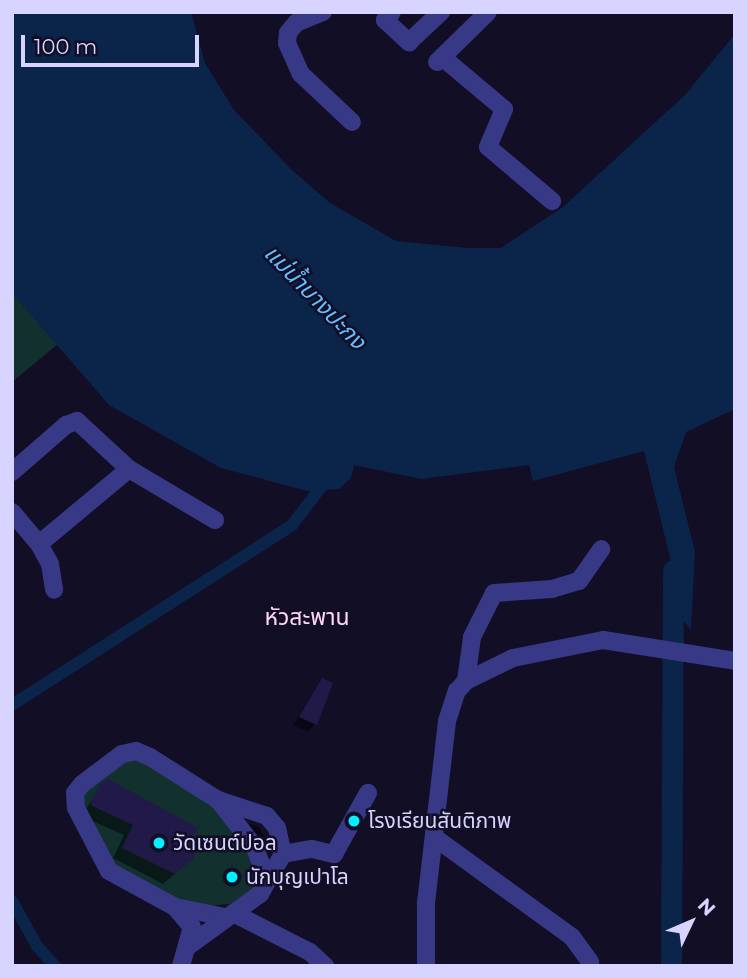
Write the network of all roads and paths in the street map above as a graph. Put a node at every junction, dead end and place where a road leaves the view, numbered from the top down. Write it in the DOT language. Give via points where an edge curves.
graph roads {
  1 [pos="323,12"];
  2 [pos="392,12"];
  3 [pos="441,12"];
  4 [pos="488,12"];
  5 [pos="352,122"];
  6 [pos="552,201"];
  7 [pos="129,469"];
  8 [pos="12,472"];
  9 [pos="12,512"];
  10 [pos="215,520"];
  11 [pos="39,544"];
  12 [pos="601,549"];
  13 [pos="54,590"];
  14 [pos="735,661"];
  15 [pos="466,681"];
  16 [pos="368,793"];
  17 [pos="218,800"];
  18 [pos="434,837"];
  19 [pos="283,854"];
  20 [pos="268,880"];
  21 [pos="175,907"];
  22 [pos="229,915"];
  23 [pos="190,945"];
  24 [pos="590,962"];
  25 [pos="181,966"];
  26 [pos="324,966"];
  27 [pos="426,966"];
  1 -- 5 [label="street" via="296,23 287,43 301,74"];
  2 -- 3 [label="street" via="385,20 409,43"];
  4 -- 6 [label="street" via="440,59 504,108 488,148"];
  7 -- 8 [label="street" via="77,421 66,425"];
  7 -- 10 [label="street"];
  7 -- 11 [label="street"];
  9 -- 11 [label="street"];
  11 -- 13 [label="street" via="50,564"];
  12 -- 15 [label="street" via="579,581 552,589 494,593 472,637"];
  14 -- 15 [label="street" via="604,640 496,663"];
  15 -- 18 [label="street" via="457,691 447,721"];
  16 -- 19 [label="street" via="334,854 312,849"];
  17 -- 19 [label="street" via="267,816 277,828"];
  17 -- 20 [label="street" via="254,846"];
  17 -- 21 [label="street" via="136,751 102,767 75,793 81,818 109,871"];
  18 -- 24 [label="street" via="572,937"];
  18 -- 27 [label="street"];
  19 -- 20 [label="street"];
  20 -- 22 [label="street" via="260,894"];
  21 -- 22 [label="street"];
  21 -- 23 [label="street" via="192,926"];
  22 -- 23 [label="street"];
  22 -- 26 [label="street" via="310,952"];
  23 -- 25 [label="street"];
}
